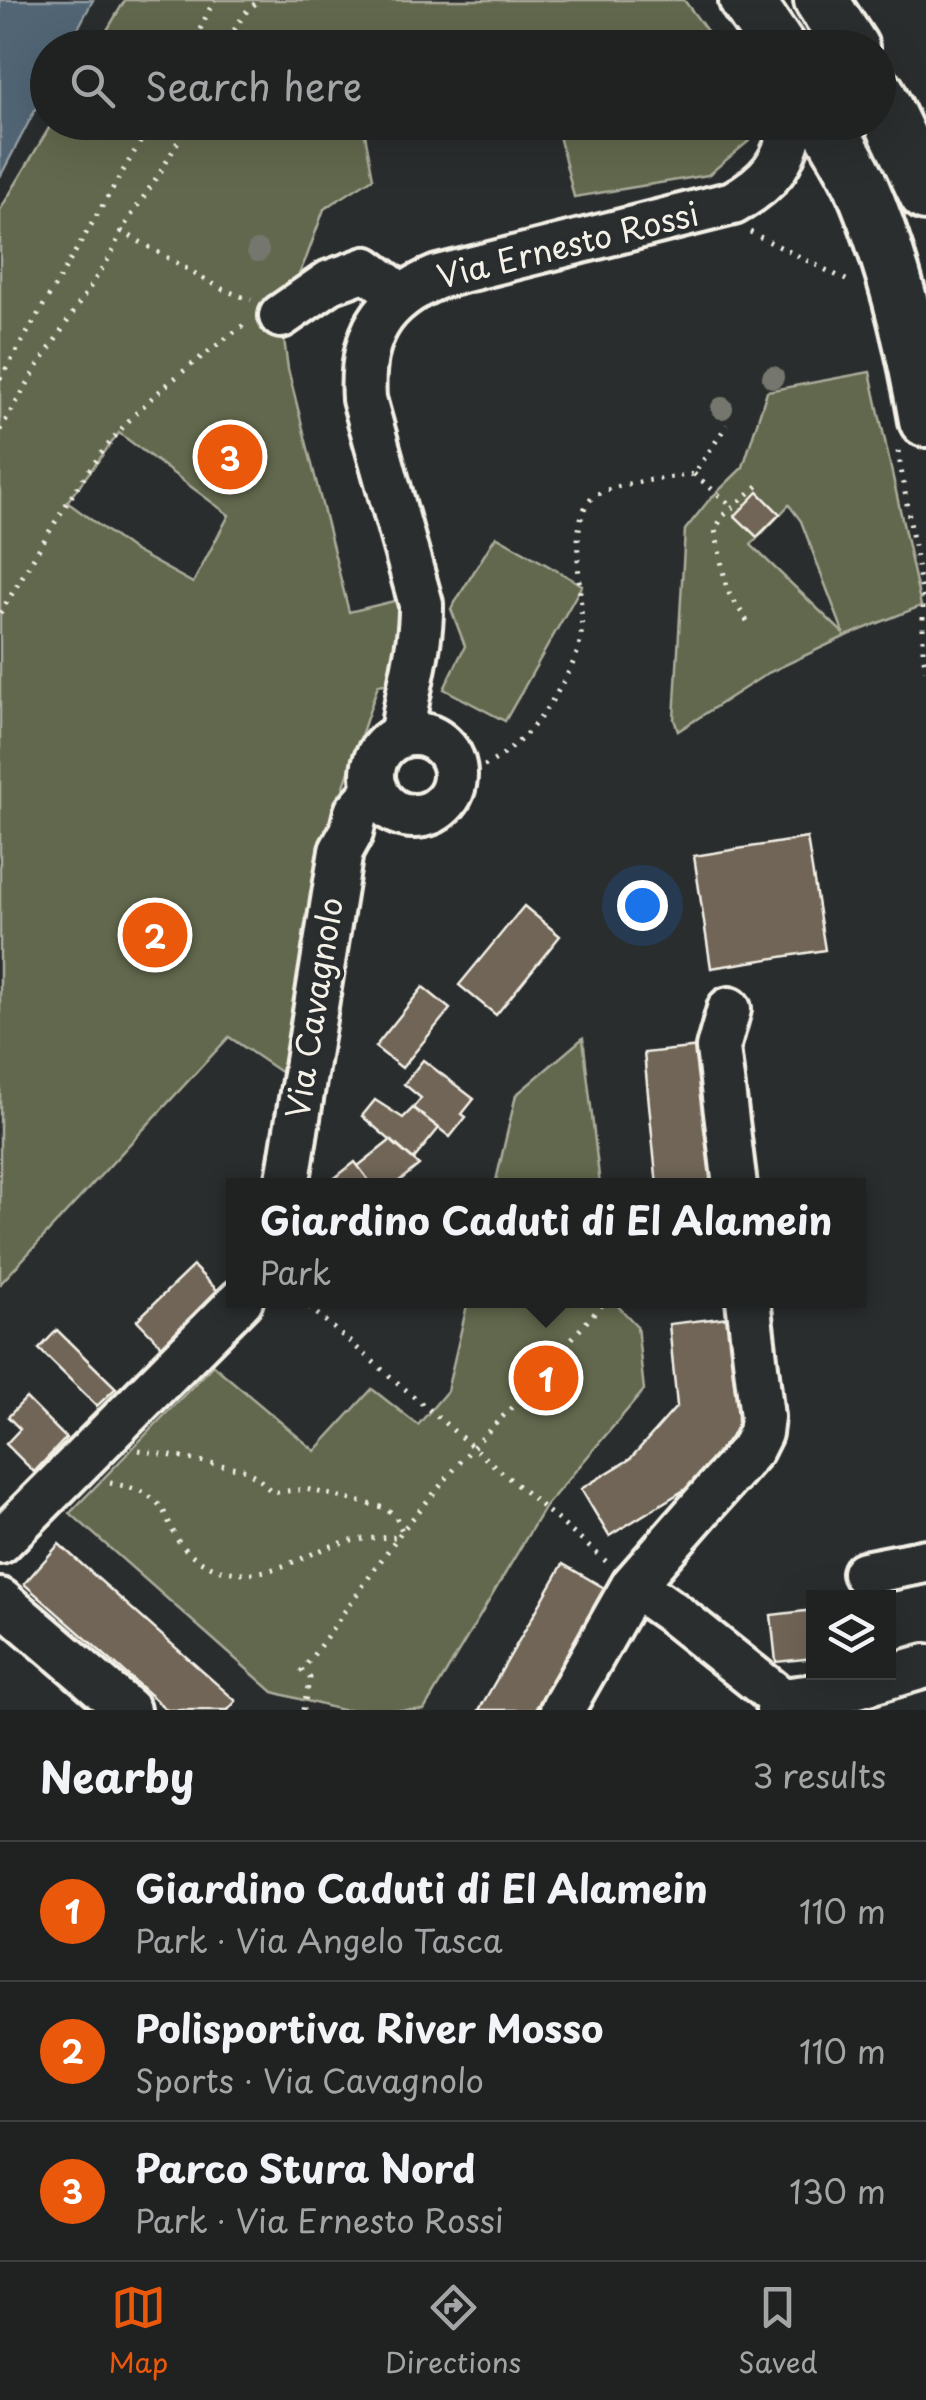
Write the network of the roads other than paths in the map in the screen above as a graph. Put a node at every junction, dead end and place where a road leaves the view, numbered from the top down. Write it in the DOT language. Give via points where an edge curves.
graph roads {
  1 [pos="746,0"];
  2 [pos="822,0"];
  3 [pos="767,30"];
  4 [pos="841,30"];
  5 [pos="896,131"];
  6 [pos="788,140"];
  7 [pos="836,140"];
  8 [pos="926,194"];
  9 [pos="402,296"];
  10 [pos="280,316"];
  11 [pos="926,420"];
  12 [pos="402,735"];
  13 [pos="386,800"];
  14 [pos="729,1009"];
  15 [pos="287,1178"];
  16 [pos="733,1178"];
  17 [pos="234,1308"];
  18 [pos="749,1308"];
  19 [pos="0,1542"];
  20 [pos="926,1562"];
  21 [pos="864,1573"];
  22 [pos="633,1585"];
  23 [pos="0,1600"];
  24 [pos="926,1666"];
  25 [pos="780,1705"];
  26 [pos="128,1710"];
  27 [pos="562,1710"];
  1 -- 3 [label="main road"];
  2 -- 4 [label="main road"];
  5 -- 8 [label="main road"];
  6 -- 9 [label="street, Via Ernesto Rossi" via="769,178 733,203 438,277"];
  7 -- 11 [label="main road" via="890,264"];
  9 -- 10 [label="street" via="366,269 330,282"];
  9 -- 12 [label="street, Via Ernesto Rossi" via="375,328 362,372 421,604"];
  12 -- 13 [label="street" via="381,750 376,763 374,776"];
  12 -- 13 [label="street" via="440,742 454,765 452,791 422,815"];
  13 -- 15 [label="street, Via Cavagnolo" via="381,817 350,832 341,851"];
  14 -- 16 [label="street" via="718,1048"];
  17 -- 19 [label="street"];
  18 -- 22 [label="street" via="760,1433"];
  20 -- 21 [label="street"];
  22 -- 25 [label="street"];
  22 -- 27 [label="street"];
  23 -- 26 [label="street"];
  24 -- 25 [label="street"];
}
